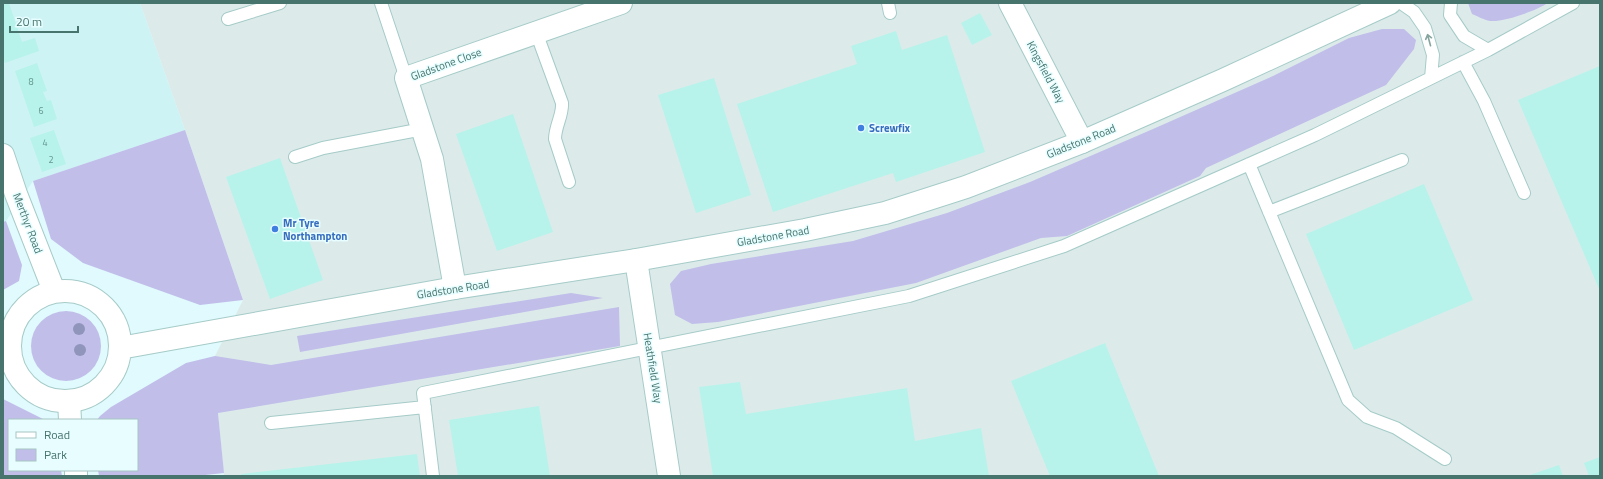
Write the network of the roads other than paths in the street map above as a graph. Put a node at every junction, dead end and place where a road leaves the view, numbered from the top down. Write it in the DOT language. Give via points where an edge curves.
graph roads {
  1 [pos="280,3"];
  2 [pos="381,3"];
  3 [pos="621,3"];
  4 [pos="1010,3"];
  5 [pos="1390,3"];
  6 [pos="1401,3"];
  7 [pos="1452,3"];
  8 [pos="1572,3"];
  9 [pos="228,19"];
  10 [pos="536,32"];
  11 [pos="1488,50"];
  12 [pos="1463,62"];
  13 [pos="406,78"];
  14 [pos="1431,78"];
  15 [pos="423,129"];
  16 [pos="1082,142"];
  17 [pos="3,155"];
  18 [pos="295,157"];
  19 [pos="1402,160"];
  20 [pos="1249,164"];
  21 [pos="569,182"];
  22 [pos="1524,193"];
  23 [pos="1269,212"];
  24 [pos="636,260"];
  25 [pos="455,288"];
  26 [pos="54,291"];
  27 [pos="650,347"];
  28 [pos="120,348"];
  29 [pos="6,351"];
  30 [pos="425,407"];
  31 [pos="70,411"];
  32 [pos="271,423"];
  33 [pos="1445,459"];
  34 [pos="433,476"];
  35 [pos="669,476"];
  1 -- 9 [label="lane"];
  2 -- 13 [label="lane"];
  3 -- 10 [label="street, Gladstone Close"];
  4 -- 16 [label="street, Kingsfield Way"];
  5 -- 16 [label="street, Gladstone Road"];
  14 -- 6 [label="lane, one-way" via="1433,56 1426,28 1414,12"];
  7 -- 11 [label="lane" via="1450,15 1464,36"];
  8 -- 11 [label="lane"];
  10 -- 13 [label="street, Gladstone Close"];
  10 -- 21 [label="lane" via="562,102 555,139"];
  11 -- 12 [label="lane"];
  12 -- 14 [label="lane"];
  12 -- 22 [label="lane" via="1484,101"];
  13 -- 15 [label="street, Gladstone Close"];
  14 -- 20 [label="lane"];
  15 -- 18 [label="lane" via="323,148"];
  15 -- 25 [label="street, Gladstone Close" via="440,198"];
  16 -- 24 [label="street, Gladstone Road" via="966,187 885,213"];
  17 -- 26 [label="street, Merthyr Road"];
  19 -- 23 [label="lane"];
  20 -- 23 [label="lane"];
  20 -- 27 [label="lane" via="1064,246 909,296"];
  23 -- 33 [label="lane" via="1348,400 1367,417 1396,428"];
  24 -- 25 [label="street, Gladstone Road"];
  24 -- 27 [label="street, Heathfield Way"];
  25 -- 28 [label="street, Gladstone Road"];
  26 -- 28 [label="street" via="70,290 100,303 112,316 118,331"];
  26 -- 29 [label="street" via="38,297 26,306 19,315"];
  27 -- 30 [label="lane" via="424,393"];
  27 -- 35 [label="street, Heathfield Way"];
  28 -- 31 [label="street" via="118,364 110,378 99,390"];
  29 -- 31 [label="street" via="23,382 36,393"];
  30 -- 32 [label="lane"];
  30 -- 34 [label="lane"];
}
